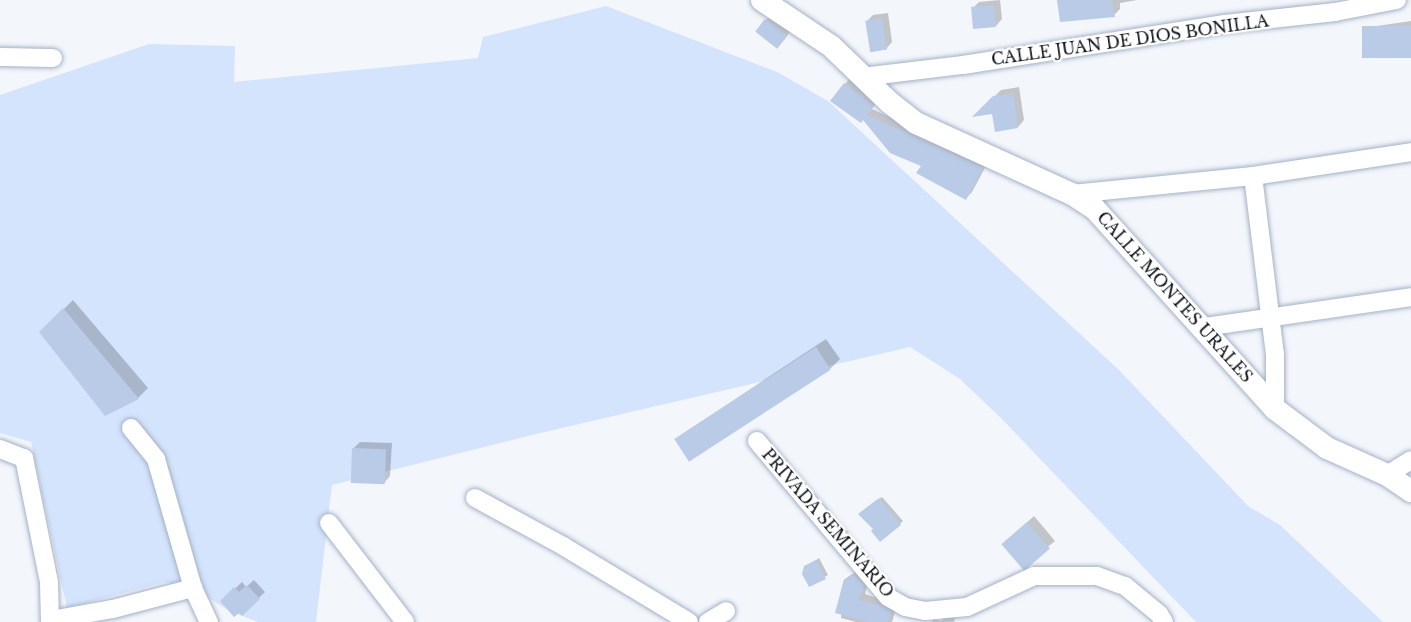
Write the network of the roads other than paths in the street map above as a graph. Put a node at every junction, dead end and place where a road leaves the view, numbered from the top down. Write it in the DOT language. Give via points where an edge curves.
graph roads {
  1 [pos="762,0"];
  2 [pos="1397,0"];
  3 [pos="0,57"];
  4 [pos="53,58"];
  5 [pos="862,77"];
  6 [pos="1411,152"];
  7 [pos="1253,176"];
  8 [pos="1072,194"];
  9 [pos="1411,297"];
  10 [pos="1269,318"];
  11 [pos="1204,327"];
  12 [pos="1275,409"];
  13 [pos="130,428"];
  14 [pos="757,441"];
  15 [pos="0,449"];
  16 [pos="1411,460"];
  17 [pos="1387,475"];
  18 [pos="1411,491"];
  19 [pos="475,498"];
  20 [pos="329,523"];
  21 [pos="193,588"];
  22 [pos="726,611"];
  23 [pos="51,621"];
  24 [pos="209,622"];
  25 [pos="405,622"];
  26 [pos="689,622"];
  27 [pos="708,622"];
  28 [pos="1164,622"];
  1 -- 5 [label="street, CALLE MONTES URALES" via="831,46"];
  2 -- 5 [label="street, CALLE JUAN DE DIOS BONILLA" via="1335,12 1225,24"];
  3 -- 4 [label="street"];
  5 -- 8 [label="street, CALLE MONTES URALES" via="916,123"];
  6 -- 7 [label="street"];
  7 -- 8 [label="street"];
  7 -- 10 [label="street"];
  8 -- 11 [label="street, CALLE MONTES URALES" via="1095,209"];
  9 -- 10 [label="street"];
  10 -- 11 [label="street"];
  10 -- 12 [label="street" via="1275,354"];
  11 -- 12 [label="street, CALLE MONTES URALES"];
  12 -- 17 [label="street, CALLE MONTES URALES" via="1327,448"];
  13 -- 21 [label="street" via="156,459"];
  14 -- 28 [label="street, PRIVADA SEMINARIO" via="888,597 905,607 924,611 967,606 1034,576 1097,576 1125,586"];
  15 -- 23 [label="street" via="24,458 49,582"];
  16 -- 17 [label="street"];
  17 -- 18 [label="street, CALLE MONTES URALES"];
  19 -- 26 [label="street"];
  20 -- 25 [label="street"];
  21 -- 23 [label="street"];
  21 -- 24 [label="street"];
  22 -- 27 [label="street"];
}
